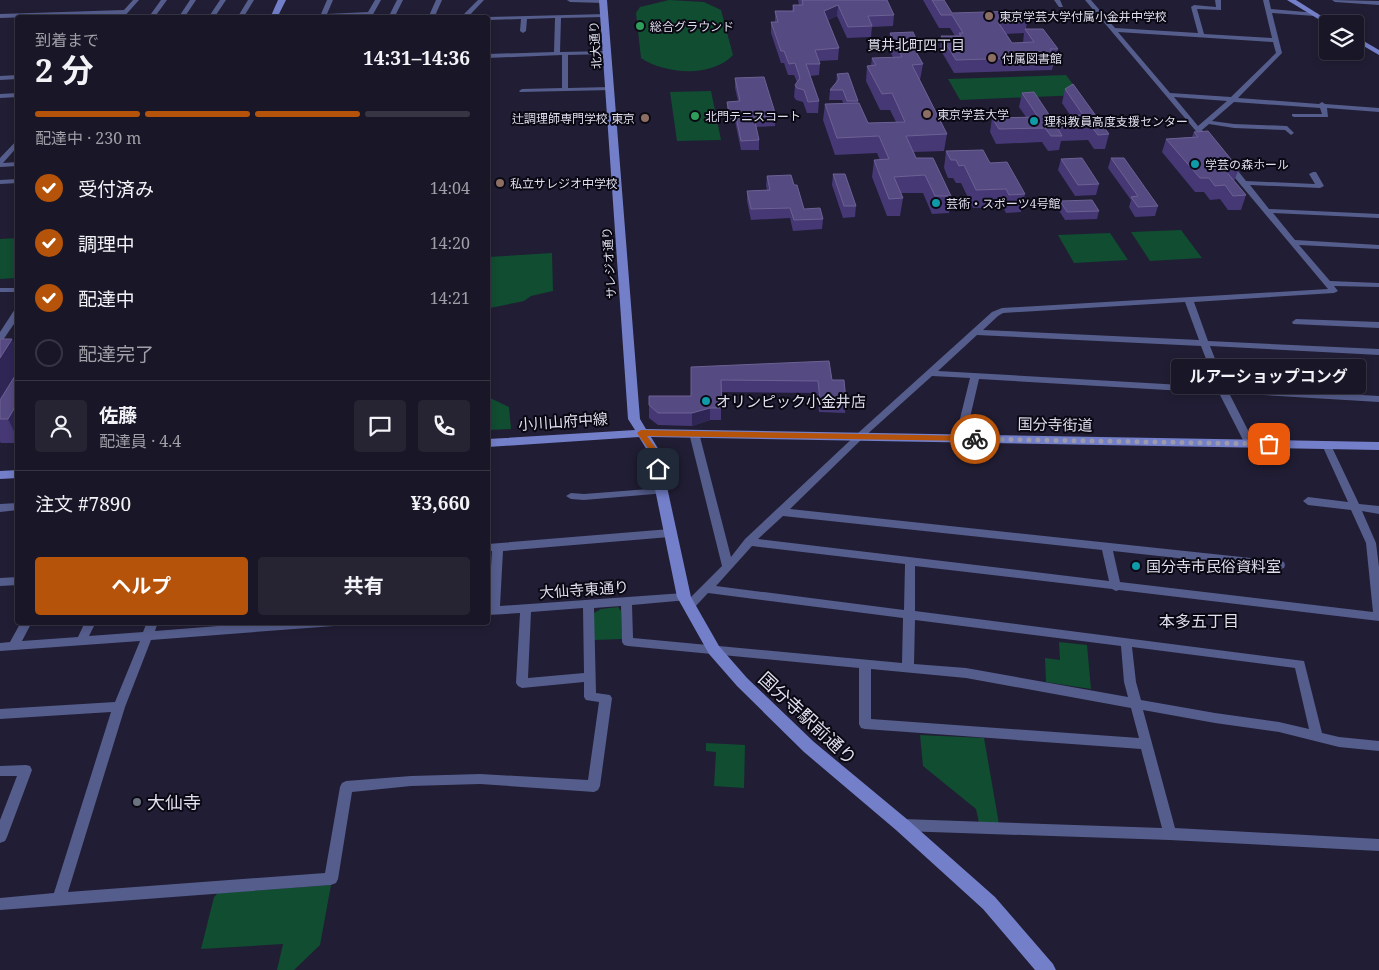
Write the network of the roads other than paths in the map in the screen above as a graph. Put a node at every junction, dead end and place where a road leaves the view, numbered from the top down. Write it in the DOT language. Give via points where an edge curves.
graph roads {
  1 [pos="136,0"];
  2 [pos="144,0"];
  3 [pos="164,0"];
  4 [pos="193,0"];
  5 [pos="223,0"];
  6 [pos="251,0"];
  7 [pos="282,0"];
  8 [pos="330,0"];
  9 [pos="378,0"];
  10 [pos="400,0"];
  11 [pos="439,0"];
  12 [pos="481,0"];
  13 [pos="570,0"];
  14 [pos="1057,0"];
  15 [pos="1088,0"];
  16 [pos="1218,0"];
  17 [pos="1266,0"];
  18 [pos="1291,0"];
  19 [pos="1335,0"];
  20 [pos="603,1"];
  21 [pos="1379,2"];
  22 [pos="1061,6"];
  23 [pos="1269,11"];
  24 [pos="126,12"];
  25 [pos="1315,14"];
  26 [pos="32,15"];
  27 [pos="124,15"];
  28 [pos="153,15"];
  29 [pos="182,15"];
  30 [pos="213,15"];
  31 [pos="242,15"];
  32 [pos="274,15"];
  33 [pos="322,15"];
  34 [pos="370,15"];
  35 [pos="393,15"];
  36 [pos="432,15"];
  37 [pos="466,15"];
  38 [pos="604,15"];
  39 [pos="0,16"];
  40 [pos="15,16"];
  41 [pos="1319,16"];
  42 [pos="558,17"];
  43 [pos="490,18"];
  44 [pos="524,18"];
  45 [pos="1114,30"];
  46 [pos="523,32"];
  47 [pos="1202,36"];
  48 [pos="1276,40"];
  49 [pos="1364,44"];
  50 [pos="606,52"];
  51 [pos="1379,53"];
  52 [pos="557,54"];
  53 [pos="565,54"];
  54 [pos="490,56"];
  55 [pos="15,77"];
  56 [pos="0,78"];
  57 [pos="610,89"];
  58 [pos="564,90"];
  59 [pos="522,91"];
  60 [pos="15,95"];
  61 [pos="1169,95"];
  62 [pos="0,96"];
  63 [pos="1233,99"];
  64 [pos="1323,105"];
  65 [pos="1358,107"];
  66 [pos="1379,109"];
  67 [pos="1294,115"];
  68 [pos="1364,117"];
  69 [pos="1207,122"];
  70 [pos="1198,130"];
  71 [pos="1290,133"];
  72 [pos="15,144"];
  73 [pos="1211,145"];
  74 [pos="0,147"];
  75 [pos="1224,160"];
  76 [pos="0,163"];
  77 [pos="15,164"];
  78 [pos="1313,174"];
  79 [pos="15,181"];
  80 [pos="0,182"];
  81 [pos="1244,183"];
  82 [pos="1268,211"];
  83 [pos="1379,216"];
  84 [pos="1294,242"];
  85 [pos="1379,246"];
  86 [pos="1327,283"];
  87 [pos="1379,285"];
  88 [pos="0,290"];
  89 [pos="15,290"];
  90 [pos="1189,301"];
  91 [pos="15,316"];
  92 [pos="1296,322"];
  93 [pos="1379,325"];
  94 [pos="975,332"];
  95 [pos="0,338"];
  96 [pos="1205,344"];
  97 [pos="15,345"];
  98 [pos="0,346"];
  99 [pos="1379,352"];
  100 [pos="930,373"];
  101 [pos="975,376"];
  102 [pos="1222,389"];
  103 [pos="1379,400"];
  104 [pos="641,433"];
  105 [pos="694,433"];
  106 [pos="860,436"];
  107 [pos="960,439"];
  108 [pos="490,443"];
  109 [pos="1250,444"];
  110 [pos="1327,445"];
  111 [pos="1379,446"];
  112 [pos="15,474"];
  113 [pos="0,475"];
  114 [pos="662,491"];
  115 [pos="570,496"];
  116 [pos="1308,501"];
  117 [pos="15,506"];
  118 [pos="0,508"];
  119 [pos="1356,508"];
  120 [pos="1379,510"];
  121 [pos="782,512"];
  122 [pos="670,533"];
  123 [pos="749,542"];
  124 [pos="1106,546"];
  125 [pos="493,547"];
  126 [pos="910,561"];
  127 [pos="1280,566"];
  128 [pos="728,568"];
  129 [pos="15,581"];
  130 [pos="0,582"];
  131 [pos="1116,587"];
  132 [pos="707,589"];
  133 [pos="626,601"];
  134 [pos="686,602"];
  135 [pos="588,604"];
  136 [pos="526,608"];
  137 [pos="491,611"];
  138 [pos="909,616"];
  139 [pos="1379,616"];
  140 [pos="25,625"];
  141 [pos="89,625"];
  142 [pos="152,625"];
  143 [pos="294,625"];
  144 [pos="147,636"];
  145 [pos="81,641"];
  146 [pos="1126,643"];
  147 [pos="13,646"];
  148 [pos="0,647"];
  149 [pos="714,650"];
  150 [pos="865,664"];
  151 [pos="908,668"];
  152 [pos="590,676"];
  153 [pos="1135,704"];
  154 [pos="119,707"];
  155 [pos="0,714"];
  156 [pos="1317,736"];
  157 [pos="1145,744"];
  158 [pos="1379,746"];
  159 [pos="0,771"];
  160 [pos="902,825"];
  161 [pos="1170,834"];
  162 [pos="0,837"];
  163 [pos="1379,846"];
  164 [pos="60,900"];
  165 [pos="0,904"];
  166 [pos="1047,970"];
  1 -- 2 [label="street"];
  1 -- 24 [label="street"];
  3 -- 28 [label="street"];
  4 -- 29 [label="street"];
  5 -- 30 [label="street"];
  6 -- 31 [label="street"];
  7 -- 32 [label="street"];
  8 -- 33 [label="street"];
  9 -- 34 [label="street"];
  10 -- 35 [label="street"];
  11 -- 36 [label="street"];
  12 -- 37 [label="street"];
  13 -- 20 [label="street"];
  14 -- 22 [label="street"];
  15 -- 45 [label="street"];
  16 -- 47 [label="street" via="1219,9 1194,7"];
  17 -- 23 [label="street"];
  18 -- 25 [label="street"];
  19 -- 21 [label="street"];
  20 -- 38 [label="street, 北大通り"];
  23 -- 25 [label="street"];
  23 -- 48 [label="street"];
  24 -- 26 [label="street"];
  24 -- 27 [label="street"];
  25 -- 41 [label="street"];
  38 -- 42 [label="street"];
  38 -- 50 [label="street, 北大通り"];
  39 -- 40 [label="street"];
  42 -- 44 [label="street"];
  42 -- 52 [label="street"];
  43 -- 44 [label="street"];
  44 -- 46 [label="street"];
  45 -- 47 [label="street"];
  45 -- 61 [label="street"];
  47 -- 48 [label="street"];
  48 -- 63 [label="street" via="1279,53"];
  49 -- 51 [label="street"];
  50 -- 53 [label="street"];
  50 -- 57 [label="street, 北大通り"];
  52 -- 53 [label="street"];
  52 -- 54 [label="street"];
  53 -- 58 [label="street"];
  55 -- 56 [label="street"];
  57 -- 58 [label="street"];
  57 -- 104 [label="street, サレジオ通り" via="634,419"];
  58 -- 59 [label="street"];
  60 -- 62 [label="street"];
  61 -- 63 [label="street"];
  61 -- 70 [label="street"];
  63 -- 64 [label="street"];
  63 -- 69 [label="street"];
  64 -- 65 [label="street"];
  64 -- 67 [label="street" via="1326,116"];
  65 -- 66 [label="street"];
  65 -- 68 [label="street"];
  69 -- 70 [label="street"];
  69 -- 71 [label="street" via="1287,128"];
  70 -- 73 [label="street"];
  72 -- 74 [label="street"];
  72 -- 76 [label="street"];
  75 -- 81 [label="street"];
  76 -- 77 [label="street"];
  78 -- 81 [label="street" via="1320,186"];
  79 -- 80 [label="street"];
  81 -- 82 [label="street"];
  82 -- 83 [label="street"];
  82 -- 84 [label="street"];
  84 -- 85 [label="street"];
  84 -- 86 [label="street"];
  86 -- 87 [label="street"];
  86 -- 90 [label="street" via="1334,291"];
  88 -- 89 [label="street"];
  90 -- 94 [label="street" via="1002,311"];
  90 -- 96 [label="street"];
  91 -- 95 [label="street"];
  92 -- 93 [label="street"];
  94 -- 96 [label="street"];
  94 -- 100 [label="street"];
  96 -- 99 [label="street"];
  96 -- 102 [label="street"];
  97 -- 98 [label="street"];
  100 -- 101 [label="street"];
  100 -- 106 [label="street"];
  101 -- 102 [label="street"];
  101 -- 107 [label="street"];
  102 -- 103 [label="street"];
  102 -- 109 [label="street"];
  104 -- 105 [label="street, 国分寺街道"];
  104 -- 108 [label="street, 小川山府中線"];
  104 -- 114 [label="street, 国分寺駅前通り" via="653,450"];
  105 -- 106 [label="street, 国分寺街道"];
  105 -- 128 [label="street"];
  106 -- 107 [label="street, 国分寺街道"];
  106 -- 121 [label="street"];
  107 -- 109 [label="street, 国分寺街道"];
  109 -- 110 [label="street, 国分寺街道"];
  110 -- 111 [label="street, 国分寺街道"];
  110 -- 119 [label="street"];
  112 -- 113 [label="street"];
  114 -- 115 [label="street"];
  114 -- 122 [label="street, 国分寺駅前通り"];
  116 -- 119 [label="street"];
  117 -- 118 [label="street"];
  119 -- 120 [label="street"];
  119 -- 139 [label="street" via="1371,543"];
  121 -- 123 [label="street"];
  121 -- 124 [label="street"];
  122 -- 125 [label="street"];
  122 -- 134 [label="street, 国分寺駅前通り"];
  123 -- 126 [label="street"];
  123 -- 128 [label="street"];
  124 -- 127 [label="street"];
  124 -- 131 [label="street"];
  125 -- 137 [label="street"];
  126 -- 131 [label="street"];
  126 -- 138 [label="street"];
  128 -- 132 [label="street"];
  129 -- 130 [label="street"];
  131 -- 139 [label="street"];
  132 -- 134 [label="street"];
  132 -- 138 [label="street"];
  133 -- 134 [label="street, 大仙寺東通り"];
  133 -- 135 [label="street, 大仙寺東通り"];
  133 -- 149 [label="street" via="628,642"];
  134 -- 149 [label="street, 国分寺駅前通り"];
  135 -- 136 [label="street, 大仙寺東通り"];
  135 -- 152 [label="street"];
  136 -- 137 [label="street, 大仙寺東通り"];
  136 -- 152 [label="street" via="522,683"];
  138 -- 146 [label="street"];
  138 -- 151 [label="street"];
  140 -- 147 [label="street"];
  141 -- 145 [label="street"];
  142 -- 144 [label="street"];
  143 -- 144 [label="street"];
  144 -- 145 [label="street"];
  144 -- 154 [label="street"];
  145 -- 147 [label="street"];
  146 -- 153 [label="street"];
  146 -- 156 [label="street" via="1300,664"];
  147 -- 148 [label="street"];
  149 -- 150 [label="street"];
  149 -- 160 [label="street, 国分寺駅前通り" via="809,747"];
  150 -- 151 [label="street"];
  150 -- 157 [label="street" via="865,724"];
  151 -- 153 [label="street" via="966,673"];
  152 -- 164 [label="street" via="590,696 606,698 594,786 480,779 346,787 331,879"];
  153 -- 156 [label="street"];
  153 -- 157 [label="street"];
  154 -- 155 [label="street"];
  154 -- 164 [label="street"];
  156 -- 158 [label="street"];
  157 -- 161 [label="street"];
  159 -- 162 [label="street" via="26,770"];
  160 -- 161 [label="street"];
  160 -- 166 [label="street, 国分寺駅前通り" via="989,903"];
  161 -- 163 [label="street"];
  164 -- 165 [label="street"];
}
